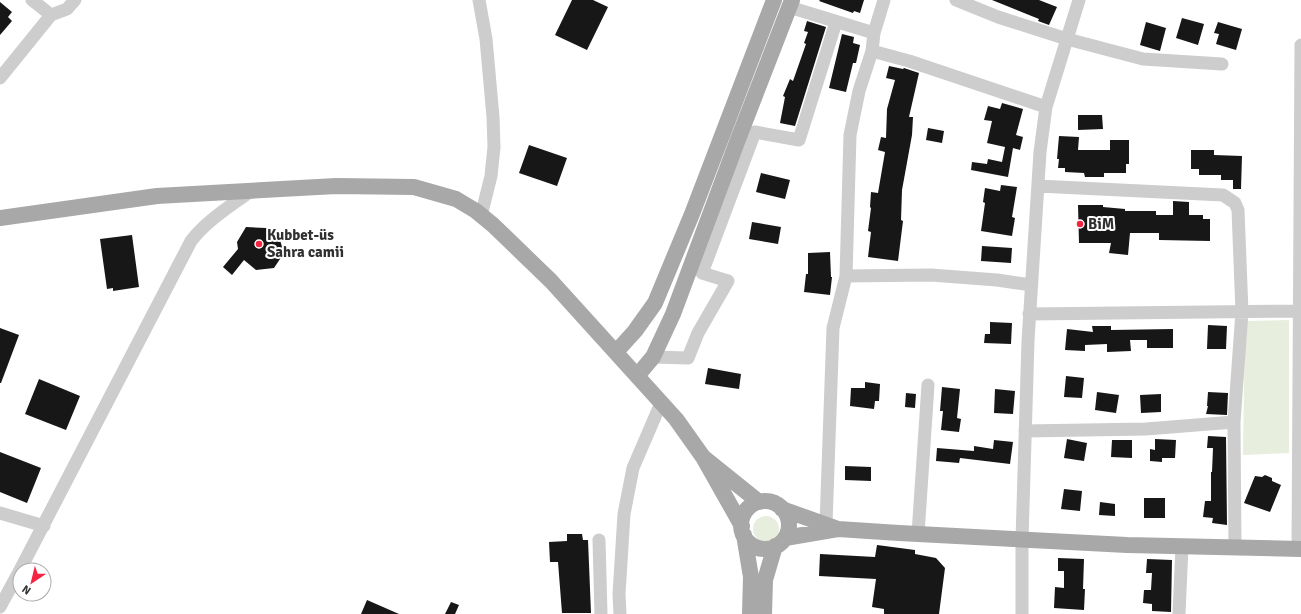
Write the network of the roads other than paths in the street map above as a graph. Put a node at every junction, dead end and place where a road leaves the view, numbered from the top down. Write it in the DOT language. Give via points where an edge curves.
graph roads {
  1 [pos="32,0"];
  2 [pos="75,0"];
  3 [pos="480,0"];
  4 [pos="774,0"];
  5 [pos="884,0"];
  6 [pos="956,0"];
  7 [pos="1079,0"];
  8 [pos="790,3"];
  9 [pos="51,15"];
  10 [pos="836,22"];
  11 [pos="874,33"];
  12 [pos="1067,39"];
  13 [pos="1301,45"];
  14 [pos="872,51"];
  15 [pos="1222,64"];
  16 [pos="0,78"];
  17 [pos="1046,107"];
  18 [pos="1038,186"];
  19 [pos="252,190"];
  20 [pos="481,216"];
  21 [pos="0,218"];
  22 [pos="846,276"];
  23 [pos="1031,285"];
  24 [pos="1300,311"];
  25 [pos="1242,312"];
  26 [pos="1030,314"];
  27 [pos="616,352"];
  28 [pos="653,357"];
  29 [pos="1300,366"];
  30 [pos="637,376"];
  31 [pos="928,385"];
  32 [pos="661,403"];
  33 [pos="1234,422"];
  34 [pos="1025,431"];
  35 [pos="703,457"];
  36 [pos="759,502"];
  37 [pos="782,509"];
  38 [pos="0,513"];
  39 [pos="44,526"];
  40 [pos="832,526"];
  41 [pos="743,530"];
  42 [pos="918,534"];
  43 [pos="598,540"];
  44 [pos="1022,540"];
  45 [pos="780,542"];
  46 [pos="1182,546"];
  47 [pos="1235,548"];
  48 [pos="1300,549"];
  49 [pos="24,562"];
  50 [pos="12,585"];
  51 [pos="0,607"];
  52 [pos="600,614"];
  53 [pos="620,614"];
  54 [pos="750,614"];
  55 [pos="764,614"];
  56 [pos="1022,614"];
  57 [pos="1179,614"];
  1 -- 9 [label="street"];
  2 -- 9 [label="street" via="67,9"];
  3 -- 20 [label="street" via="486,39 494,147 491,176"];
  4 -- 27 [label="main road" via="655,303"];
  5 -- 11 [label="street"];
  6 -- 12 [label="street" via="998,17"];
  7 -- 12 [label="street"];
  8 -- 10 [label="street"];
  8 -- 28 [label="main road" via="673,314"];
  9 -- 16 [label="street"];
  10 -- 11 [label="street"];
  10 -- 28 [label="street" via="799,140 755,132 702,273 728,281 698,333 688,358"];
  11 -- 14 [label="street"];
  12 -- 15 [label="street" via="1143,59"];
  12 -- 17 [label="street"];
  13 -- 24 [label="street"];
  14 -- 17 [label="street"];
  14 -- 22 [label="street" via="859,91 850,135"];
  17 -- 18 [label="street"];
  18 -- 23 [label="street"];
  18 -- 25 [label="street" via="1223,195 1230,199 1238,210"];
  19 -- 20 [label="main road" via="336,186 414,187 456,199"];
  19 -- 21 [label="main road" via="158,196"];
  19 -- 39 [label="street" via="198,231 191,241"];
  20 -- 27 [label="main road" via="550,281"];
  22 -- 23 [label="street" via="931,275"];
  22 -- 40 [label="street" via="833,328"];
  23 -- 26 [label="street"];
  24 -- 25 [label="street"];
  24 -- 29 [label="street"];
  25 -- 26 [label="street"];
  25 -- 33 [label="street"];
  26 -- 34 [label="street"];
  27 -- 30 [label="main road"];
  28 -- 30 [label="main road"];
  29 -- 48 [label="street"];
  30 -- 32 [label="main road"];
  31 -- 42 [label="street"];
  32 -- 35 [label="main road"];
  32 -- 53 [label="street" via="631,476 624,514"];
  33 -- 34 [label="street" via="1146,428"];
  33 -- 47 [label="street"];
  34 -- 44 [label="street"];
  35 -- 36 [label="main road"];
  35 -- 41 [label="main road"];
  36 -- 37 [label="main road" via="776,504"];
  36 -- 41 [label="main road" via="743,516"];
  37 -- 40 [label="main road"];
  37 -- 45 [label="main road" via="789,523 788,531"];
  38 -- 39 [label="street"];
  39 -- 49 [label="street"];
  40 -- 42 [label="main road"];
  40 -- 45 [label="main road"];
  41 -- 45 [label="main road" via="745,538 757,548 765,549"];
  41 -- 54 [label="main road" via="751,577"];
  42 -- 44 [label="main road"];
  43 -- 52 [label="street"];
  44 -- 46 [label="main road"];
  44 -- 56 [label="street"];
  45 -- 55 [label="main road" via="765,580"];
  46 -- 47 [label="main road"];
  46 -- 57 [label="street"];
  47 -- 48 [label="main road"];
  50 -- 51 [label="street"];
}
